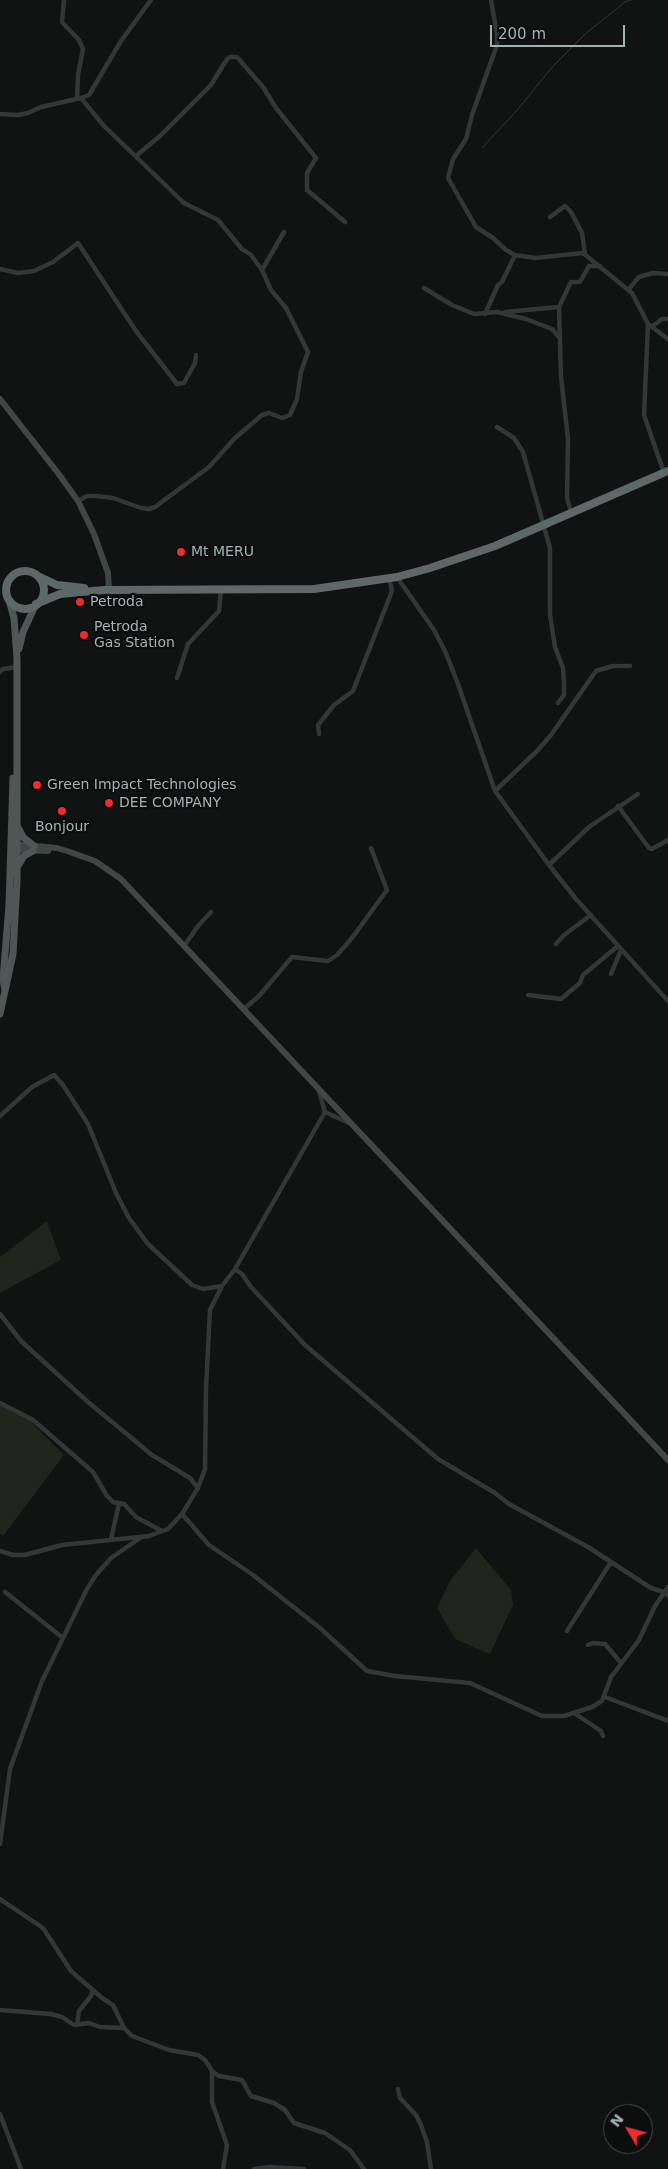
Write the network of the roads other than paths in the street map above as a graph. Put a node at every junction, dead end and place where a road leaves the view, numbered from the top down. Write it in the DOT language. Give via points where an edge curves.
graph roads {
  1 [pos="64,0"];
  2 [pos="151,0"];
  3 [pos="491,0"];
  4 [pos="79,99"];
  5 [pos="0,114"];
  6 [pos="136,156"];
  7 [pos="550,217"];
  8 [pos="345,222"];
  9 [pos="284,232"];
  10 [pos="585,254"];
  11 [pos="515,255"];
  12 [pos="600,266"];
  13 [pos="0,269"];
  14 [pos="262,270"];
  15 [pos="668,274"];
  16 [pos="424,288"];
  17 [pos="629,289"];
  18 [pos="559,308"];
  19 [pos="498,312"];
  20 [pos="485,314"];
  21 [pos="668,319"];
  22 [pos="651,325"];
  23 [pos="560,338"];
  24 [pos="668,339"];
  25 [pos="196,355"];
  26 [pos="0,399"];
  27 [pos="497,427"];
  28 [pos="666,472"];
  29 [pos="78,501"];
  30 [pos="571,512"];
  31 [pos="544,524"];
  32 [pos="14,575"];
  33 [pos="37,576"];
  34 [pos="393,577"];
  35 [pos="0,583"];
  36 [pos="106,590"];
  37 [pos="221,590"];
  38 [pos="0,597"];
  39 [pos="9,600"];
  40 [pos="36,604"];
  41 [pos="17,663"];
  42 [pos="630,666"];
  43 [pos="0,672"];
  44 [pos="177,678"];
  45 [pos="558,703"];
  46 [pos="319,734"];
  47 [pos="16,759"];
  48 [pos="495,791"];
  49 [pos="638,794"];
  50 [pos="618,806"];
  51 [pos="18,816"];
  52 [pos="668,840"];
  53 [pos="14,847"];
  54 [pos="33,848"];
  55 [pos="371,848"];
  56 [pos="548,865"];
  57 [pos="17,869"];
  58 [pos="211,912"];
  59 [pos="591,915"];
  60 [pos="556,944"];
  61 [pos="184,946"];
  62 [pos="620,948"];
  63 [pos="611,974"];
  64 [pos="5,990"];
  65 [pos="528,995"];
  66 [pos="668,1001"];
  67 [pos="244,1009"];
  68 [pos="0,1014"];
  69 [pos="319,1089"];
  70 [pos="325,1112"];
  71 [pos="0,1116"];
  72 [pos="353,1126"];
  73 [pos="235,1269"];
  74 [pos="222,1286"];
  75 [pos="0,1314"];
  76 [pos="0,1403"];
  77 [pos="668,1460"];
  78 [pos="198,1488"];
  79 [pos="118,1504"];
  80 [pos="182,1514"];
  81 [pos="162,1531"];
  82 [pos="141,1537"];
  83 [pos="111,1539"];
  84 [pos="0,1551"];
  85 [pos="611,1562"];
  86 [pos="668,1587"];
  87 [pos="5,1592"];
  88 [pos="666,1594"];
  89 [pos="567,1631"];
  90 [pos="63,1638"];
  91 [pos="588,1645"];
  92 [pos="621,1663"];
  93 [pos="605,1697"];
  94 [pos="574,1713"];
  95 [pos="668,1721"];
  96 [pos="604,1736"];
  97 [pos="0,1844"];
  98 [pos="0,1899"];
  99 [pos="93,1990"];
  100 [pos="0,2010"];
  101 [pos="77,2024"];
  102 [pos="124,2028"];
  103 [pos="211,2070"];
  104 [pos="398,2088"];
  105 [pos="0,2114"];
  106 [pos="21,2169"];
  107 [pos="223,2169"];
  108 [pos="254,2169"];
  109 [pos="304,2169"];
  110 [pos="364,2169"];
  111 [pos="431,2169"];
  1 -- 4 [label="street" via="62,22 83,49 78,75"];
  2 -- 4 [label="street" via="121,41 90,95"];
  3 -- 11 [label="street" via="497,45 466,139 453,159 448,178 476,227"];
  4 -- 5 [label="street" via="18,115"];
  4 -- 6 [label="street"];
  6 -- 8 [label="street" via="211,86 227,59 237,57 316,158 307,173 307,190"];
  6 -- 14 [label="street" via="184,203 218,220"];
  7 -- 10 [label="street" via="565,206 571,212 582,233"];
  9 -- 14 [label="street"];
  10 -- 11 [label="street" via="550,258"];
  10 -- 12 [label="street"];
  11 -- 20 [label="street"];
  12 -- 17 [label="street"];
  12 -- 18 [label="street" via="589,266 580,282 571,282"];
  13 -- 25 [label="street" via="34,271 53,262 78,243 136,330 177,384 184,382"];
  14 -- 29 [label="street" via="308,352 292,413 282,418 269,413 262,415 209,467 155,507 141,508 114,498 96,496"];
  15 -- 17 [label="street" via="653,273 639,277"];
  16 -- 20 [label="street" via="467,312"];
  17 -- 22 [label="street"];
  18 -- 19 [label="street"];
  18 -- 23 [label="street"];
  19 -- 20 [label="street"];
  19 -- 23 [label="street" via="552,329"];
  21 -- 22 [label="street"];
  22 -- 24 [label="street"];
  22 -- 28 [label="street" via="644,415"];
  23 -- 30 [label="street" via="568,439 567,498"];
  26 -- 29 [label="main road"];
  27 -- 31 [label="street" via="519,444"];
  28 -- 30 [label="highway"];
  29 -- 36 [label="main road" via="108,572"];
  30 -- 31 [label="highway"];
  31 -- 34 [label="highway" via="463,557"];
  31 -- 45 [label="street" via="550,548 550,615 555,647 563,668 564,695"];
  32 -- 33 [label="highway" via="26,571"];
  32 -- 35 [label="highway"];
  32 -- 39 [label="highway" via="6,587"];
  33 -- 36 [label="highway" via="57,585"];
  33 -- 40 [label="highway" via="43,590"];
  34 -- 37 [label="highway" via="326,588"];
  34 -- 46 [label="street" via="392,591 353,691 334,705 318,725"];
  34 -- 48 [label="street" via="434,630 458,684"];
  36 -- 37 [label="highway"];
  36 -- 40 [label="highway" via="60,594"];
  37 -- 44 [label="street" via="219,611 188,644"];
  38 -- 39 [label="highway"];
  39 -- 40 [label="highway" via="17,607"];
  39 -- 41 [label="main road" via="14,618"];
  40 -- 41 [label="main road" via="23,632"];
  41 -- 43 [label="street"];
  41 -- 47 [label="main road"];
  42 -- 48 [label="street" via="596,671 551,735"];
  47 -- 51 [label="main road"];
  47 -- 53 [label="main road" via="13,770"];
  48 -- 56 [label="street"];
  49 -- 50 [label="street"];
  50 -- 52 [label="street" via="649,848"];
  50 -- 56 [label="street" via="589,827"];
  51 -- 53 [label="main road"];
  51 -- 54 [label="main road" via="23,837"];
  53 -- 54 [label="main road"];
  53 -- 57 [label="main road"];
  53 -- 64 [label="main road" via="3,979"];
  54 -- 57 [label="main road" via="21,859"];
  54 -- 61 [label="main road" via="67,851 112,871"];
  55 -- 67 [label="street" via="387,890 352,938 328,961 292,957"];
  56 -- 59 [label="street"];
  57 -- 64 [label="main road" via="13,954"];
  58 -- 61 [label="street"];
  59 -- 60 [label="street"];
  59 -- 62 [label="street"];
  61 -- 67 [label="main road"];
  62 -- 63 [label="street"];
  62 -- 65 [label="street" via="583,975 580,983 561,999"];
  62 -- 66 [label="street"];
  64 -- 68 [label="main road"];
  67 -- 69 [label="main road"];
  69 -- 70 [label="street"];
  69 -- 72 [label="main road"];
  70 -- 72 [label="street"];
  70 -- 73 [label="street"];
  71 -- 74 [label="street" via="32,1087 54,1075 88,1124 116,1193 148,1244 192,1285 203,1289"];
  72 -- 77 [label="main road"];
  73 -- 74 [label="street"];
  73 -- 85 [label="street" via="305,1345 438,1459"];
  74 -- 78 [label="street" via="209,1315 207,1454"];
  75 -- 78 [label="street" via="21,1341 88,1402 152,1455 190,1478"];
  76 -- 79 [label="street" via="33,1420 93,1472 107,1496"];
  78 -- 80 [label="street"];
  79 -- 81 [label="street" via="124,1504 136,1517"];
  79 -- 83 [label="street"];
  80 -- 81 [label="street"];
  80 -- 94 [label="street" via="209,1545 254,1575 367,1671 468,1682 542,1716"];
  81 -- 82 [label="street"];
  82 -- 83 [label="street"];
  82 -- 90 [label="street" via="111,1558 96,1575"];
  83 -- 84 [label="street" via="62,1545 25,1555"];
  85 -- 88 [label="street"];
  85 -- 89 [label="street"];
  86 -- 88 [label="street"];
  87 -- 90 [label="street"];
  88 -- 92 [label="street" via="648,1618 639,1640"];
  90 -- 97 [label="street" via="42,1680 13,1759"];
  91 -- 92 [label="street" via="605,1644"];
  92 -- 93 [label="street" via="611,1676"];
  93 -- 94 [label="street" via="598,1704"];
  93 -- 95 [label="street"];
  94 -- 96 [label="street"];
  98 -- 99 [label="street" via="43,1928 71,1971"];
  99 -- 101 [label="street" via="79,2011"];
  99 -- 102 [label="street" via="113,2005"];
  100 -- 101 [label="street" via="51,2014"];
  101 -- 102 [label="street"];
  102 -- 103 [label="street" via="132,2036 156,2046 198,2055"];
  103 -- 107 [label="street" via="212,2102 227,2145"];
  103 -- 110 [label="street" via="223,2077 242,2080 251,2096 278,2105 294,2123 325,2133 350,2150"];
  104 -- 111 [label="street" via="400,2098 421,2125"];
  105 -- 106 [label="street"];
  108 -- 109 [label="street"];
}
